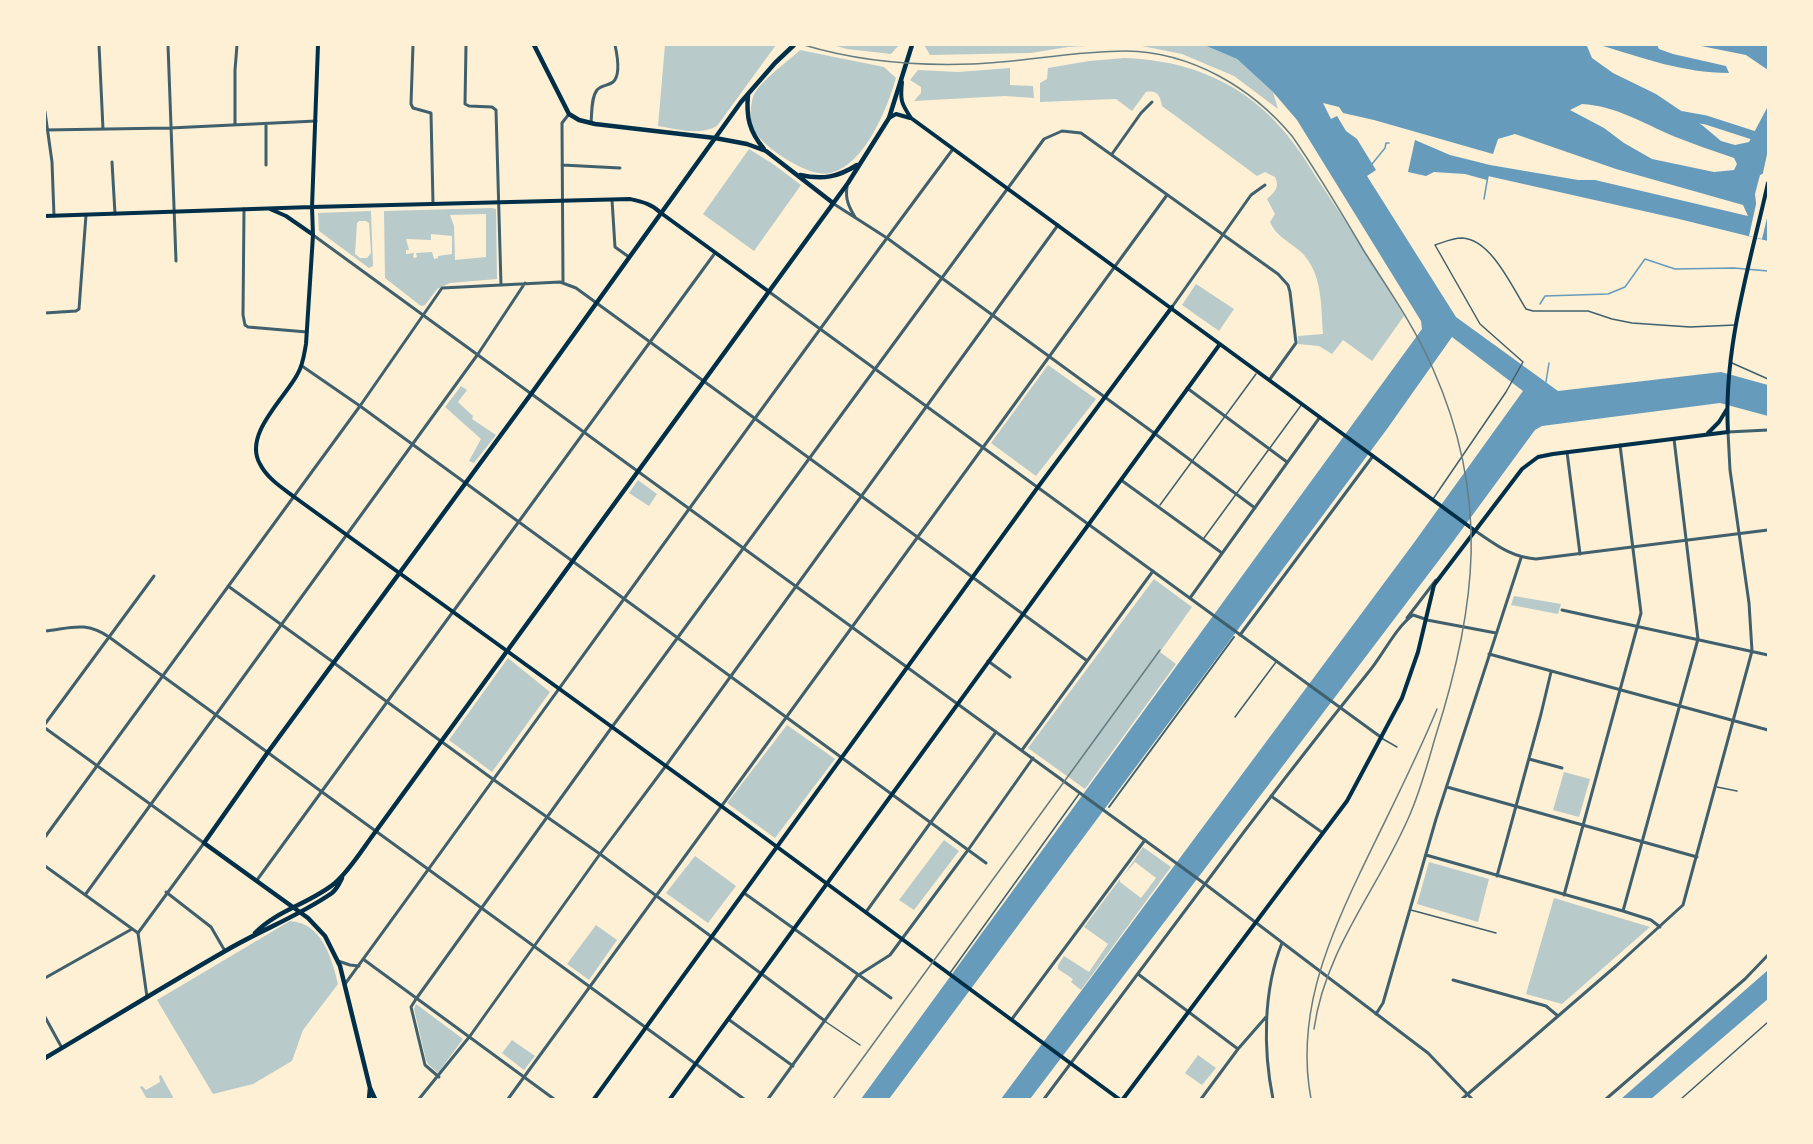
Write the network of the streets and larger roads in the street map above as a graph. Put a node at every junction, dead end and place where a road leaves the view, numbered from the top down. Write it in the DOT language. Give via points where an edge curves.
graph roads {
  1 [pos="99,45"];
  2 [pos="168,45"];
  3 [pos="237,45"];
  4 [pos="318,45"];
  5 [pos="413,45"];
  6 [pos="466,45"];
  7 [pos="534,45"];
  8 [pos="615,45"];
  9 [pos="794,45"];
  10 [pos="911,46"];
  11 [pos="902,79"];
  12 [pos="748,94"];
  13 [pos="1152,102"];
  14 [pos="45,112"];
  15 [pos="569,114"];
  16 [pos="889,117"];
  17 [pos="911,118"];
  18 [pos="316,121"];
  19 [pos="591,123"];
  20 [pos="235,124"];
  21 [pos="266,124"];
  22 [pos="170,128"];
  23 [pos="103,129"];
  24 [pos="46,130"];
  25 [pos="715,138"];
  26 [pos="953,149"];
  27 [pos="766,151"];
  28 [pos="1112,154"];
  29 [pos="112,162"];
  30 [pos="859,163"];
  31 [pos="266,165"];
  32 [pos="562,165"];
  33 [pos="620,168"];
  34 [pos="798,174"];
  35 [pos="848,183"];
  36 [pos="1768,183"];
  37 [pos="1265,185"];
  38 [pos="1008,188"];
  39 [pos="1167,195"];
  40 [pos="612,199"];
  41 [pos="562,201"];
  42 [pos="499,202"];
  43 [pos="833,202"];
  44 [pos="434,204"];
  45 [pos="312,207"];
  46 [pos="268,208"];
  47 [pos="244,209"];
  48 [pos="174,211"];
  49 [pos="661,213"];
  50 [pos="86,214"];
  51 [pos="115,214"];
  52 [pos="45,216"];
  53 [pos="54,216"];
  54 [pos="856,218"];
  55 [pos="1058,225"];
  56 [pos="313,235"];
  57 [pos="1223,236"];
  58 [pos="887,238"];
  59 [pos="715,253"];
  60 [pos="629,257"];
  61 [pos="176,261"];
  62 [pos="1115,267"];
  63 [pos="940,278"];
  64 [pos="525,283"];
  65 [pos="563,283"];
  66 [pos="501,285"];
  67 [pos="768,291"];
  68 [pos="596,303"];
  69 [pos="1172,307"];
  70 [pos="45,313"];
  71 [pos="424,316"];
  72 [pos="993,316"];
  73 [pos="821,329"];
  74 [pos="307,332"];
  75 [pos="649,341"];
  76 [pos="1220,344"];
  77 [pos="477,354"];
  78 [pos="1048,357"];
  79 [pos="302,366"];
  80 [pos="875,369"];
  81 [pos="1270,379"];
  82 [pos="703,381"];
  83 [pos="1187,388"];
  84 [pos="531,394"];
  85 [pos="1105,398"];
  86 [pos="360,406"];
  87 [pos="927,406"];
  88 [pos="1727,408"];
  89 [pos="1320,417"];
  90 [pos="756,419"];
  91 [pos="1768,430"];
  92 [pos="585,431"];
  93 [pos="1728,432"];
  94 [pos="1155,433"];
  95 [pos="1706,435"];
  96 [pos="1674,439"];
  97 [pos="411,444"];
  98 [pos="1620,446"];
  99 [pos="983,447"];
  100 [pos="1567,452"];
  101 [pos="1371,455"];
  102 [pos="809,458"];
  103 [pos="1288,462"];
  104 [pos="638,470"];
  105 [pos="1121,480"];
  106 [pos="465,484"];
  107 [pos="1038,487"];
  108 [pos="293,496"];
  109 [pos="862,496"];
  110 [pos="1255,508"];
  111 [pos="691,509"];
  112 [pos="519,521"];
  113 [pos="1088,524"];
  114 [pos="1474,530"];
  115 [pos="1768,530"];
  116 [pos="1740,533"];
  117 [pos="346,534"];
  118 [pos="918,537"];
  119 [pos="1687,541"];
  120 [pos="1633,547"];
  121 [pos="744,548"];
  122 [pos="1222,553"];
  123 [pos="1580,554"];
  124 [pos="1521,558"];
  125 [pos="572,560"];
  126 [pos="1153,571"];
  127 [pos="399,572"];
  128 [pos="1441,574"];
  129 [pos="154,576"];
  130 [pos="973,579"];
  131 [pos="228,586"];
  132 [pos="797,586"];
  133 [pos="1190,598"];
  134 [pos="625,599"];
  135 [pos="1562,609"];
  136 [pos="453,611"];
  137 [pos="1023,613"];
  138 [pos="1427,620"];
  139 [pos="281,624"];
  140 [pos="1404,624"];
  141 [pos="1638,626"];
  142 [pos="853,627"];
  143 [pos="45,631"];
  144 [pos="1496,633"];
  145 [pos="1239,634"];
  146 [pos="109,636"];
  147 [pos="1234,637"];
  148 [pos="679,639"];
  149 [pos="1698,639"];
  150 [pos="507,650"];
  151 [pos="1752,651"];
  152 [pos="1490,654"];
  153 [pos="1768,655"];
  154 [pos="1086,660"];
  155 [pos="988,661"];
  156 [pos="334,663"];
  157 [pos="908,668"];
  158 [pos="1551,671"];
  159 [pos="162,675"];
  160 [pos="731,677"];
  161 [pos="1010,677"];
  162 [pos="559,689"];
  163 [pos="1620,690"];
  164 [pos="388,703"];
  165 [pos="958,703"];
  166 [pos="1679,706"];
  167 [pos="1340,707"];
  168 [pos="216,714"];
  169 [pos="787,717"];
  170 [pos="1734,721"];
  171 [pos="45,726"];
  172 [pos="612,727"];
  173 [pos="1768,730"];
  174 [pos="996,732"];
  175 [pos="1382,738"];
  176 [pos="441,741"];
  177 [pos="1022,750"];
  178 [pos="268,752"];
  179 [pos="843,758"];
  180 [pos="1033,758"];
  181 [pos="1529,759"];
  182 [pos="96,766"];
  183 [pos="665,767"];
  184 [pos="1562,768"];
  185 [pos="494,780"];
  186 [pos="1447,787"];
  187 [pos="323,793"];
  188 [pos="891,794"];
  189 [pos="1271,796"];
  190 [pos="150,803"];
  191 [pos="1516,806"];
  192 [pos="722,807"];
  193 [pos="1108,807"];
  194 [pos="547,818"];
  195 [pos="931,823"];
  196 [pos="1584,826"];
  197 [pos="376,831"];
  198 [pos="1324,833"];
  199 [pos="45,837"];
  200 [pos="1144,840"];
  201 [pos="1642,842"];
  202 [pos="204,843"];
  203 [pos="778,848"];
  204 [pos="968,850"];
  205 [pos="600,854"];
  206 [pos="1426,855"];
  207 [pos="1697,858"];
  208 [pos="986,863"];
  209 [pos="45,866"];
  210 [pos="428,869"];
  211 [pos="343,876"];
  212 [pos="1497,876"];
  213 [pos="256,882"];
  214 [pos="826,884"];
  215 [pos="1206,884"];
  216 [pos="166,892"];
  217 [pos="744,893"];
  218 [pos="85,895"];
  219 [pos="1564,895"];
  220 [pos="656,897"];
  221 [pos="292,907"];
  222 [pos="482,908"];
  223 [pos="1623,911"];
  224 [pos="866,912"];
  225 [pos="300,913"];
  226 [pos="1256,923"];
  227 [pos="1660,927"];
  228 [pos="132,929"];
  229 [pos="793,929"];
  230 [pos="138,933"];
  231 [pos="255,933"];
  232 [pos="712,938"];
  233 [pos="903,939"];
  234 [pos="1282,943"];
  235 [pos="534,946"];
  236 [pos="225,951"];
  237 [pos="1768,955"];
  238 [pos="363,960"];
  239 [pos="338,961"];
  240 [pos="358,966"];
  241 [pos="761,973"];
  242 [pos="1138,974"];
  243 [pos="857,976"];
  244 [pos="45,978"];
  245 [pos="1453,980"];
  246 [pos="345,984"];
  247 [pos="589,986"];
  248 [pos="147,998"];
  249 [pos="891,998"];
  250 [pos="416,999"];
  251 [pos="1189,1013"];
  252 [pos="1376,1014"];
  253 [pos="1267,1016"];
  254 [pos="1558,1016"];
  255 [pos="45,1017"];
  256 [pos="728,1019"];
  257 [pos="1012,1019"];
  258 [pos="825,1021"];
  259 [pos="646,1028"];
  260 [pos="470,1036"];
  261 [pos="62,1048"];
  262 [pos="1238,1049"];
  263 [pos="45,1058"];
  264 [pos="1070,1061"];
  265 [pos="696,1064"];
  266 [pos="793,1066"];
  267 [pos="439,1077"];
  268 [pos="524,1077"];
  269 [pos="370,1088"];
  270 [pos="1467,1094"];
  271 [pos="369,1099"];
  272 [pos="375,1099"];
  273 [pos="419,1099"];
  274 [pos="508,1099"];
  275 [pos="554,1099"];
  276 [pos="594,1099"];
  277 [pos="670,1099"];
  278 [pos="744,1099"];
  279 [pos="768,1099"];
  280 [pos="1044,1099"];
  281 [pos="1121,1099"];
  282 [pos="1201,1099"];
  283 [pos="1273,1099"];
  284 [pos="1462,1099"];
  285 [pos="1472,1099"];
  286 [pos="1606,1099"];
  1 -- 23 [label="street"];
  2 -- 22 [label="street"];
  3 -- 20 [label="street"];
  4 -- 18 [label="main road"];
  5 -- 44 [label="street" via="411,104 431,113"];
  6 -- 42 [label="street" via="465,104 492,106 496,110"];
  7 -- 15 [label="main road"];
  8 -- 19 [label="street" via="616,77 595,92"];
  9 -- 12 [label="main road"];
  10 -- 11 [label="main road"];
  11 -- 16 [label="main road"];
  11 -- 17 [label="main road" via="902,107"];
  12 -- 25 [label="main road"];
  12 -- 27 [label="main road" via="748,126"];
  13 -- 28 [label="street"];
  14 -- 24 [label="street"];
  15 -- 19 [label="main road"];
  15 -- 32 [label="street" via="562,123"];
  16 -- 17 [label="main road" via="900,114"];
  16 -- 30 [label="main road"];
  17 -- 26 [label="main road"];
  18 -- 21 [label="street"];
  18 -- 45 [label="main road"];
  19 -- 25 [label="main road"];
  20 -- 21 [label="street"];
  20 -- 22 [label="street"];
  21 -- 31 [label="street"];
  22 -- 23 [label="street"];
  22 -- 48 [label="street"];
  23 -- 24 [label="street"];
  24 -- 53 [label="street" via="52,162"];
  25 -- 27 [label="main road"];
  25 -- 49 [label="main road"];
  26 -- 38 [label="main road"];
  26 -- 58 [label="street"];
  27 -- 34 [label="main road"];
  28 -- 38 [label="street" via="1081,133 1053,133 1044,139"];
  28 -- 39 [label="street"];
  29 -- 51 [label="street"];
  30 -- 34 [label="main road" via="830,178"];
  30 -- 35 [label="main road"];
  32 -- 33 [label="street"];
  32 -- 41 [label="street"];
  34 -- 43 [label="main road"];
  35 -- 43 [label="main road"];
  35 -- 54 [label="street" via="848,204"];
  36 -- 88 [label="main road" via="1736,325"];
  37 -- 57 [label="street" via="1251,195"];
  38 -- 55 [label="main road"];
  38 -- 63 [label="street"];
  39 -- 57 [label="street"];
  39 -- 62 [label="street"];
  40 -- 41 [label="main road"];
  40 -- 49 [label="main road" via="644,202"];
  40 -- 60 [label="street" via="615,247"];
  41 -- 42 [label="main road"];
  41 -- 65 [label="street"];
  42 -- 44 [label="main road"];
  42 -- 66 [label="street"];
  43 -- 54 [label="street"];
  43 -- 67 [label="main road"];
  44 -- 45 [label="main road"];
  45 -- 46 [label="main road"];
  45 -- 56 [label="main road"];
  46 -- 47 [label="main road"];
  46 -- 56 [label="main road"];
  47 -- 48 [label="main road"];
  47 -- 74 [label="street" via="245,325"];
  48 -- 51 [label="main road"];
  48 -- 61 [label="street"];
  49 -- 59 [label="main road"];
  49 -- 60 [label="main road"];
  50 -- 51 [label="main road"];
  50 -- 53 [label="main road"];
  50 -- 70 [label="street" via="80,309"];
  52 -- 53 [label="main road"];
  54 -- 58 [label="street"];
  55 -- 62 [label="main road"];
  55 -- 72 [label="street"];
  56 -- 71 [label="street"];
  56 -- 74 [label="main road"];
  57 -- 69 [label="street"];
  57 -- 81 [label="street" via="1288,285 1296,343"];
  58 -- 63 [label="street"];
  58 -- 73 [label="street"];
  59 -- 67 [label="main road"];
  59 -- 75 [label="street"];
  60 -- 68 [label="main road"];
  62 -- 69 [label="main road"];
  62 -- 78 [label="street"];
  63 -- 72 [label="street"];
  63 -- 80 [label="street"];
  64 -- 65 [label="street"];
  64 -- 66 [label="street"];
  64 -- 77 [label="street"];
  65 -- 68 [label="street"];
  66 -- 71 [label="street" via="442,288"];
  67 -- 73 [label="street"];
  67 -- 82 [label="main road"];
  68 -- 75 [label="street"];
  68 -- 84 [label="main road"];
  69 -- 76 [label="main road"];
  69 -- 85 [label="main road"];
  71 -- 77 [label="street"];
  71 -- 86 [label="street"];
  72 -- 78 [label="street"];
  72 -- 87 [label="street"];
  73 -- 80 [label="street"];
  73 -- 90 [label="street"];
  74 -- 79 [label="main road"];
  75 -- 82 [label="street"];
  75 -- 92 [label="street"];
  76 -- 81 [label="main road"];
  76 -- 83 [label="main road"];
  77 -- 84 [label="street"];
  77 -- 97 [label="street"];
  78 -- 85 [label="street"];
  78 -- 99 [label="street"];
  79 -- 86 [label="street"];
  79 -- 108 [label="main road" via="256,442 260,465"];
  80 -- 87 [label="street"];
  80 -- 102 [label="street"];
  81 -- 89 [label="main road"];
  82 -- 90 [label="street"];
  82 -- 104 [label="main road"];
  83 -- 94 [label="main road"];
  83 -- 103 [label="street"];
  84 -- 92 [label="street"];
  84 -- 106 [label="main road"];
  85 -- 94 [label="street"];
  85 -- 107 [label="main road"];
  86 -- 97 [label="street"];
  86 -- 108 [label="street"];
  87 -- 99 [label="street"];
  87 -- 109 [label="street"];
  88 -- 93 [label="main road"];
  88 -- 95 [label="main road"];
  89 -- 101 [label="main road"];
  89 -- 103 [label="street"];
  90 -- 102 [label="street"];
  90 -- 111 [label="street"];
  91 -- 93 [label="street"];
  92 -- 104 [label="street"];
  92 -- 112 [label="street"];
  93 -- 95 [label="main road"];
  93 -- 116 [label="street"];
  94 -- 105 [label="main road"];
  94 -- 110 [label="street"];
  95 -- 96 [label="main road"];
  96 -- 98 [label="main road"];
  96 -- 119 [label="street"];
  97 -- 106 [label="street"];
  97 -- 117 [label="street"];
  98 -- 100 [label="main road"];
  98 -- 120 [label="street"];
  99 -- 107 [label="street"];
  99 -- 118 [label="street"];
  100 -- 114 [label="main road" via="1528,463"];
  100 -- 123 [label="street"];
  101 -- 114 [label="main road"];
  101 -- 145 [label="street"];
  102 -- 109 [label="street"];
  102 -- 121 [label="street"];
  103 -- 110 [label="street"];
  104 -- 111 [label="street"];
  104 -- 125 [label="main road"];
  105 -- 113 [label="main road"];
  105 -- 122 [label="street"];
  106 -- 112 [label="street"];
  106 -- 127 [label="main road"];
  107 -- 113 [label="street"];
  107 -- 130 [label="main road"];
  108 -- 117 [label="main road"];
  108 -- 131 [label="street"];
  109 -- 118 [label="street"];
  109 -- 132 [label="street"];
  110 -- 122 [label="street"];
  111 -- 121 [label="street"];
  111 -- 134 [label="street"];
  112 -- 125 [label="street"];
  112 -- 136 [label="street"];
  113 -- 126 [label="street"];
  113 -- 137 [label="main road"];
  114 -- 124 [label="street"];
  114 -- 128 [label="main road"];
  115 -- 116 [label="street"];
  116 -- 119 [label="street"];
  116 -- 151 [label="street"];
  117 -- 127 [label="main road"];
  117 -- 139 [label="street"];
  118 -- 130 [label="street"];
  118 -- 142 [label="street"];
  119 -- 120 [label="street"];
  119 -- 149 [label="street"];
  120 -- 123 [label="street"];
  120 -- 141 [label="street" via="1641,606"];
  121 -- 132 [label="street"];
  121 -- 148 [label="street"];
  122 -- 133 [label="street"];
  123 -- 124 [label="street"];
  124 -- 144 [label="street"];
  125 -- 134 [label="street"];
  125 -- 150 [label="main road"];
  126 -- 133 [label="street"];
  126 -- 154 [label="street"];
  127 -- 136 [label="main road"];
  127 -- 156 [label="main road"];
  128 -- 138 [label="main road" via="1433,588"];
  128 -- 140 [label="street"];
  129 -- 146 [label="street"];
  130 -- 137 [label="street"];
  130 -- 157 [label="main road"];
  131 -- 139 [label="street"];
  131 -- 159 [label="street"];
  132 -- 142 [label="street"];
  132 -- 160 [label="street"];
  133 -- 145 [label="street"];
  134 -- 148 [label="street"];
  134 -- 162 [label="street"];
  135 -- 141 [label="street"];
  136 -- 150 [label="main road"];
  136 -- 164 [label="street"];
  137 -- 154 [label="street"];
  137 -- 155 [label="main road"];
  138 -- 140 [label="street" via="1413,615"];
  138 -- 144 [label="street"];
  138 -- 175 [label="main road" via="1412,673"];
  139 -- 156 [label="street"];
  139 -- 168 [label="street"];
  140 -- 167 [label="street"];
  141 -- 149 [label="street"];
  141 -- 163 [label="street"];
  142 -- 157 [label="street"];
  142 -- 169 [label="street"];
  143 -- 146 [label="street" via="86,626"];
  144 -- 152 [label="street"];
  145 -- 167 [label="street"];
  146 -- 159 [label="street"];
  146 -- 171 [label="street"];
  147 -- 193 [label="street"];
  148 -- 160 [label="street"];
  148 -- 172 [label="street"];
  149 -- 151 [label="street"];
  149 -- 166 [label="street"];
  150 -- 162 [label="main road"];
  150 -- 176 [label="main road"];
  151 -- 153 [label="street"];
  151 -- 170 [label="street"];
  152 -- 158 [label="street"];
  152 -- 186 [label="street"];
  154 -- 177 [label="street"];
  155 -- 161 [label="street"];
  155 -- 165 [label="main road"];
  156 -- 164 [label="street"];
  156 -- 178 [label="main road"];
  157 -- 165 [label="street"];
  157 -- 179 [label="main road"];
  158 -- 163 [label="street"];
  158 -- 181 [label="street"];
  159 -- 168 [label="street"];
  159 -- 182 [label="street"];
  160 -- 169 [label="street"];
  160 -- 183 [label="street"];
  162 -- 172 [label="main road"];
  162 -- 185 [label="street"];
  163 -- 166 [label="street"];
  163 -- 196 [label="street"];
  164 -- 176 [label="street"];
  164 -- 187 [label="street"];
  165 -- 174 [label="street"];
  165 -- 188 [label="main road"];
  166 -- 170 [label="street"];
  166 -- 201 [label="street"];
  167 -- 175 [label="street"];
  167 -- 189 [label="street"];
  168 -- 178 [label="street"];
  168 -- 190 [label="street"];
  169 -- 179 [label="street"];
  169 -- 192 [label="street"];
  170 -- 173 [label="street"];
  170 -- 207 [label="street"];
  171 -- 182 [label="street"];
  172 -- 183 [label="main road"];
  172 -- 194 [label="street"];
  174 -- 177 [label="street"];
  174 -- 195 [label="street"];
  175 -- 198 [label="main road"];
  176 -- 185 [label="street"];
  176 -- 197 [label="main road"];
  177 -- 180 [label="street"];
  178 -- 187 [label="street"];
  178 -- 202 [label="main road"];
  179 -- 188 [label="street"];
  179 -- 203 [label="main road"];
  180 -- 200 [label="street"];
  180 -- 204 [label="street"];
  181 -- 184 [label="street"];
  181 -- 191 [label="street"];
  182 -- 190 [label="street"];
  182 -- 199 [label="street"];
  183 -- 192 [label="main road"];
  183 -- 205 [label="street"];
  185 -- 194 [label="street"];
  185 -- 210 [label="street"];
  186 -- 191 [label="street"];
  186 -- 206 [label="street"];
  187 -- 197 [label="street"];
  187 -- 213 [label="street"];
  188 -- 195 [label="street"];
  188 -- 214 [label="main road"];
  189 -- 198 [label="street"];
  189 -- 215 [label="street"];
  190 -- 202 [label="street"];
  190 -- 218 [label="street"];
  191 -- 196 [label="street"];
  191 -- 212 [label="street"];
  192 -- 203 [label="main road"];
  192 -- 220 [label="street"];
  194 -- 205 [label="street"];
  194 -- 222 [label="street"];
  195 -- 204 [label="street"];
  195 -- 224 [label="street"];
  196 -- 201 [label="street"];
  196 -- 219 [label="street"];
  197 -- 210 [label="street"];
  197 -- 211 [label="main road"];
  198 -- 226 [label="main road"];
  200 -- 215 [label="street"];
  200 -- 257 [label="street"];
  201 -- 207 [label="street"];
  201 -- 223 [label="street"];
  202 -- 213 [label="main road"];
  202 -- 216 [label="street"];
  203 -- 214 [label="main road"];
  203 -- 217 [label="main road"];
  204 -- 208 [label="street"];
  204 -- 233 [label="street"];
  205 -- 220 [label="street"];
  205 -- 235 [label="street"];
  206 -- 212 [label="street"];
  206 -- 252 [label="street" via="1383,1003"];
  207 -- 227 [label="street" via="1683,905"];
  209 -- 218 [label="street"];
  210 -- 222 [label="street"];
  210 -- 238 [label="street"];
  211 -- 221 [label="main road"];
  211 -- 225 [label="main road" via="333,892"];
  212 -- 219 [label="street"];
  213 -- 221 [label="main road"];
  214 -- 224 [label="main road"];
  214 -- 229 [label="main road"];
  215 -- 226 [label="street"];
  215 -- 242 [label="street"];
  216 -- 230 [label="street"];
  216 -- 236 [label="street" via="211,927"];
  217 -- 229 [label="street"];
  217 -- 232 [label="main road"];
  218 -- 228 [label="street"];
  219 -- 223 [label="street"];
  220 -- 232 [label="street"];
  220 -- 247 [label="street"];
  221 -- 225 [label="main road"];
  221 -- 231 [label="main road"];
  222 -- 235 [label="street"];
  222 -- 250 [label="street"];
  223 -- 227 [label="street"];
  224 -- 233 [label="main road"];
  225 -- 231 [label="main road"];
  225 -- 239 [label="main road" via="325,936"];
  226 -- 234 [label="street"];
  226 -- 251 [label="main road"];
  227 -- 254 [label="street"];
  228 -- 230 [label="street"];
  228 -- 244 [label="street"];
  229 -- 241 [label="main road"];
  229 -- 243 [label="street"];
  230 -- 248 [label="street"];
  231 -- 236 [label="main road"];
  232 -- 241 [label="street"];
  232 -- 259 [label="main road"];
  233 -- 243 [label="street" via="890,955"];
  233 -- 257 [label="main road"];
  234 -- 252 [label="street"];
  234 -- 253 [label="street"];
  235 -- 247 [label="street"];
  235 -- 260 [label="street"];
  236 -- 248 [label="main road"];
  237 -- 286 [label="street"];
  238 -- 240 [label="street"];
  238 -- 250 [label="street"];
  239 -- 240 [label="street"];
  239 -- 246 [label="main road"];
  240 -- 246 [label="street"];
  241 -- 256 [label="main road"];
  241 -- 258 [label="street"];
  242 -- 251 [label="street"];
  242 -- 264 [label="street"];
  243 -- 249 [label="street"];
  243 -- 258 [label="street"];
  245 -- 254 [label="street" via="1546,1006"];
  246 -- 269 [label="main road"];
  247 -- 259 [label="street"];
  247 -- 268 [label="street"];
  248 -- 261 [label="main road"];
  250 -- 260 [label="street"];
  250 -- 267 [label="street" via="411,1007 425,1065"];
  251 -- 262 [label="street"];
  251 -- 281 [label="main road"];
  252 -- 270 [label="street" via="1438,1062"];
  253 -- 262 [label="street"];
  253 -- 283 [label="street"];
  254 -- 270 [label="street"];
  255 -- 261 [label="street"];
  256 -- 265 [label="main road"];
  256 -- 266 [label="street"];
  257 -- 264 [label="main road"];
  258 -- 266 [label="street"];
  259 -- 265 [label="street"];
  259 -- 276 [label="main road"];
  260 -- 267 [label="street"];
  260 -- 268 [label="street"];
  261 -- 263 [label="main road"];
  262 -- 282 [label="street"];
  264 -- 280 [label="street"];
  264 -- 281 [label="main road"];
  265 -- 277 [label="main road"];
  265 -- 278 [label="street"];
  266 -- 279 [label="street"];
  267 -- 273 [label="street"];
  268 -- 274 [label="street"];
  268 -- 275 [label="street"];
  269 -- 271 [label="main road"];
  269 -- 272 [label="main road"];
  270 -- 284 [label="street"];
  270 -- 285 [label="street"];
}
